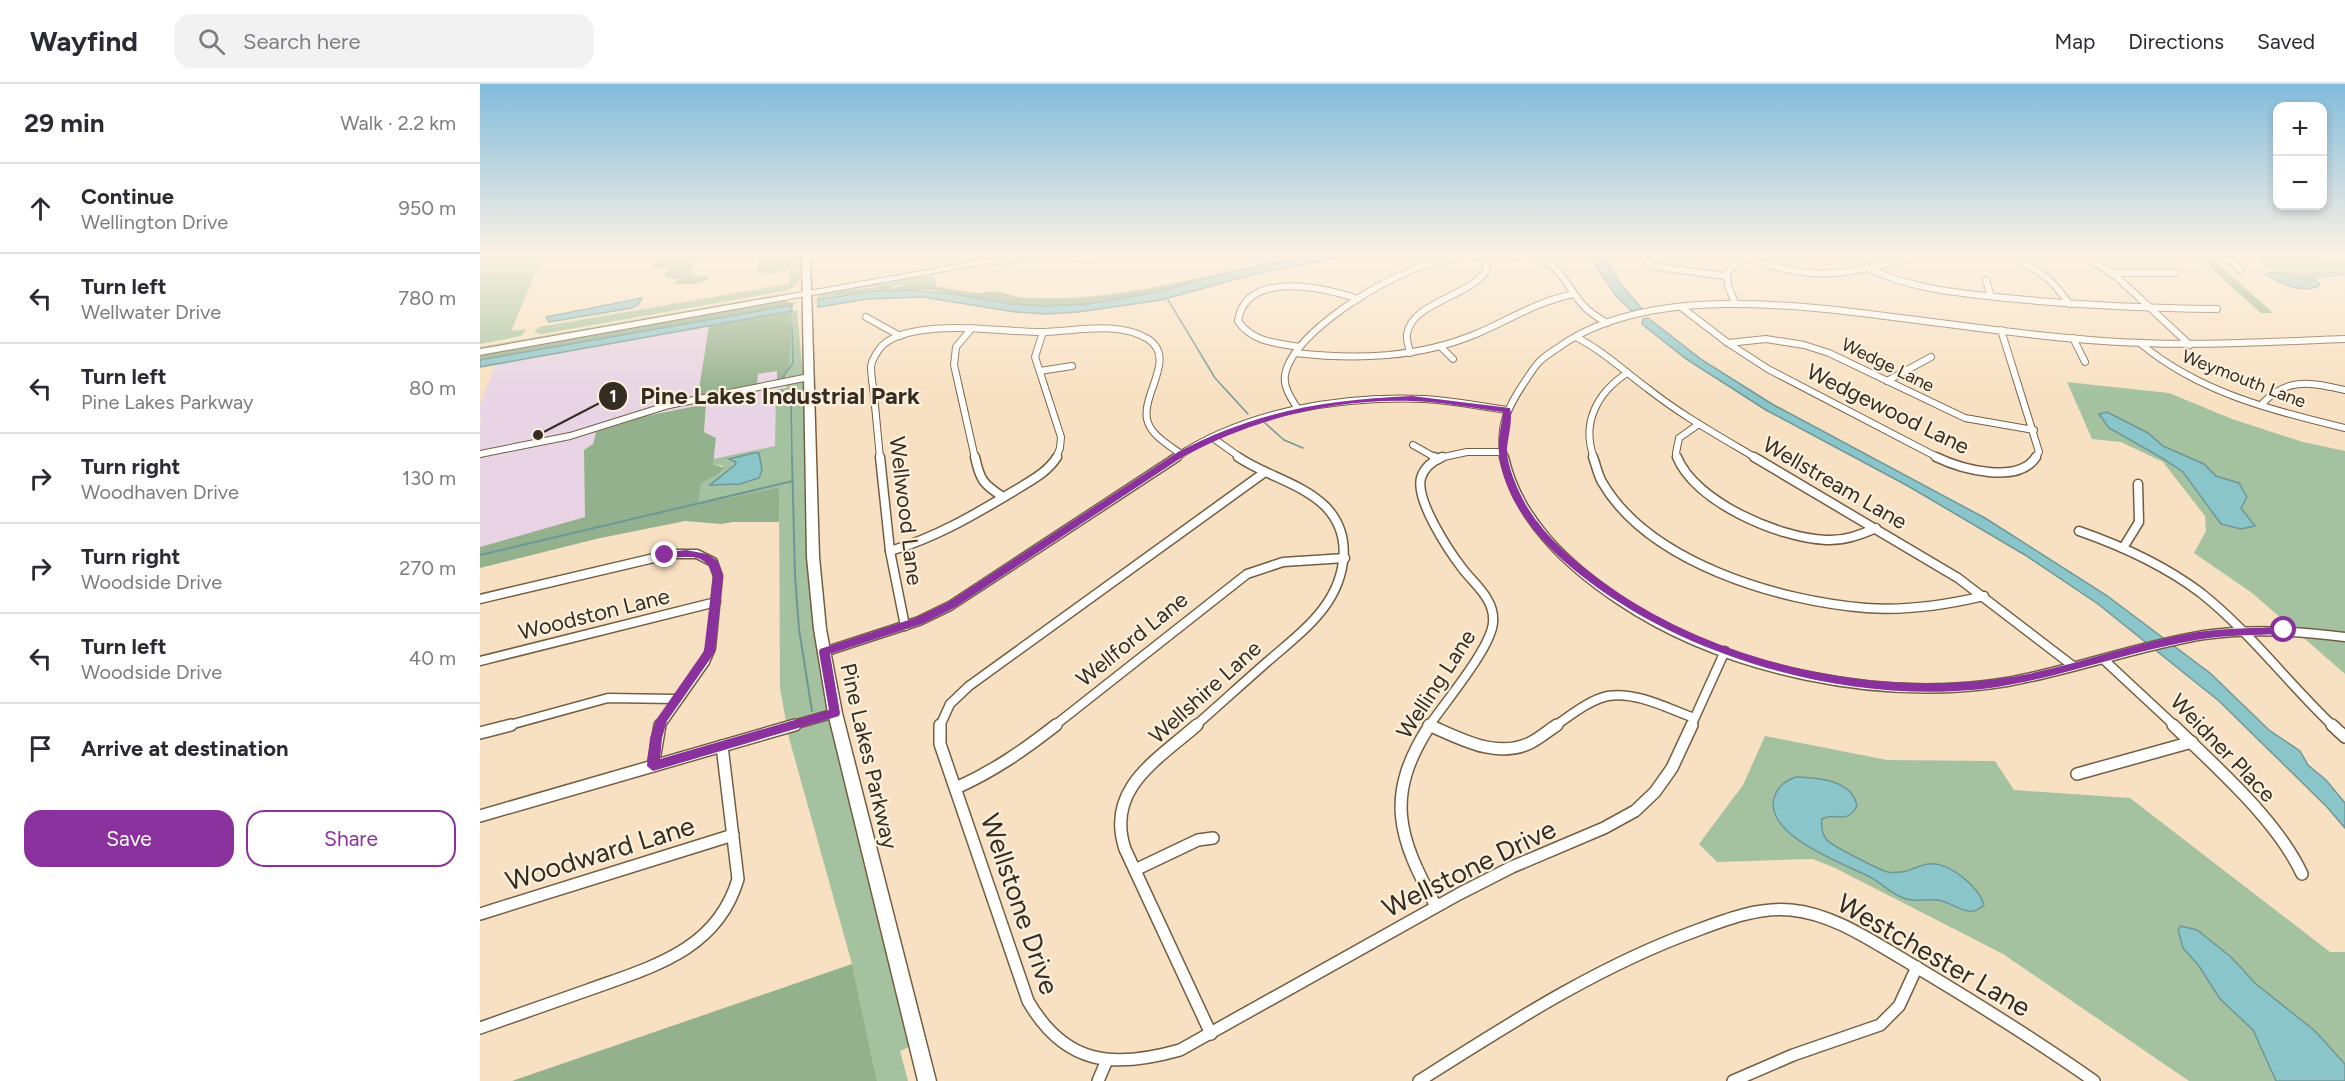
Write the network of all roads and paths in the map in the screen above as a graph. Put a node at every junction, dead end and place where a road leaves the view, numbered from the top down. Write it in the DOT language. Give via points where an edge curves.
graph roads {
  1 [pos="748,302"];
  2 [pos="754,302"];
  3 [pos="806,302"];
  4 [pos="1248,302"];
  5 [pos="1353,302"];
  6 [pos="1442,302"];
  7 [pos="1543,302"];
  8 [pos="1580,302"];
  9 [pos="2045,302"];
  10 [pos="2067,302"];
  11 [pos="2144,302"];
  12 [pos="1735,303"];
  13 [pos="2069,304"];
  14 [pos="1681,306"];
  15 [pos="2151,308"];
  16 [pos="2217,309"];
  17 [pos="866,317"];
  18 [pos="1607,323"];
  19 [pos="972,328"];
  20 [pos="2001,330"];
  21 [pos="1043,332"];
  22 [pos="900,336"];
  23 [pos="1576,337"];
  24 [pos="2073,338"];
  25 [pos="2345,339"];
  26 [pos="1728,343"];
  27 [pos="2140,343"];
  28 [pos="2190,345"];
  29 [pos="480,346"];
  30 [pos="1440,347"];
  31 [pos="1297,350"];
  32 [pos="480,352"];
  33 [pos="1410,353"];
  34 [pos="1931,357"];
  35 [pos="1453,359"];
  36 [pos="2085,362"];
  37 [pos="1072,366"];
  38 [pos="1040,371"];
  39 [pos="1627,373"];
  40 [pos="809,380"];
  41 [pos="1887,381"];
  42 [pos="2345,390"];
  43 [pos="2261,405"];
  44 [pos="1298,409"];
  45 [pos="1507,410"];
  46 [pos="1699,424"];
  47 [pos="2345,428"];
  48 [pos="2034,430"];
  49 [pos="1213,438"];
  50 [pos="1413,445"];
  51 [pos="1503,452"];
  52 [pos="480,454"];
  53 [pos="1181,454"];
  54 [pos="1438,459"];
  55 [pos="1264,472"];
  56 [pos="2138,484"];
  57 [pos="1003,497"];
  58 [pos="1876,528"];
  59 [pos="2079,531"];
  60 [pos="2123,548"];
  61 [pos="891,551"];
  62 [pos="1345,558"];
  63 [pos="1984,596"];
  64 [pos="480,598"];
  65 [pos="716,602"];
  66 [pos="905,626"];
  67 [pos="2241,631"];
  68 [pos="2345,637"];
  69 [pos="1725,651"];
  70 [pos="824,652"];
  71 [pos="2103,659"];
  72 [pos="480,661"];
  73 [pos="2073,666"];
  74 [pos="675,699"];
  75 [pos="835,713"];
  76 [pos="1694,718"];
  77 [pos="1429,725"];
  78 [pos="480,733"];
  79 [pos="2345,737"];
  80 [pos="2192,742"];
  81 [pos="722,746"];
  82 [pos="653,766"];
  83 [pos="2077,774"];
  84 [pos="956,788"];
  85 [pos="480,816"];
  86 [pos="733,835"];
  87 [pos="1213,838"];
  88 [pos="1135,870"];
  89 [pos="2302,874"];
  90 [pos="1436,906"];
  91 [pos="480,914"];
  92 [pos="1917,968"];
  93 [pos="480,1028"];
  94 [pos="1211,1034"];
  95 [pos="1107,1060"];
  96 [pos="927,1081"];
  97 [pos="1098,1081"];
  98 [pos="1419,1081"];
  99 [pos="1733,1081"];
  100 [pos="2094,1081"];
  1 -- 29 [label="main road"];
  2 -- 32 [label="main road"];
  3 -- 40 [label="street, Pine Lakes Parkway"];
  4 -- 31 [label="street" via="1240,308 1238,321 1248,333"];
  5 -- 31 [label="street"];
  6 -- 33 [label="street" via="1412,323 1406,338"];
  7 -- 30 [label="street"];
  8 -- 18 [label="street"];
  9 -- 13 [label="street"];
  10 -- 13 [label="street"];
  11 -- 15 [label="street"];
  12 -- 14 [label="street"];
  12 -- 20 [label="street"];
  13 -- 15 [label="street"];
  14 -- 18 [label="street"];
  14 -- 26 [label="street, Wedgewood Lane"];
  15 -- 16 [label="street"];
  15 -- 28 [label="street"];
  17 -- 22 [label="street"];
  18 -- 23 [label="street"];
  19 -- 21 [label="street, Wellwood Lane"];
  19 -- 22 [label="street, Wellwood Lane" via="935,327"];
  19 -- 57 [label="street" via="956,346 954,365 979,476 985,486"];
  20 -- 24 [label="street"];
  20 -- 48 [label="street, Wedgewood Lane"];
  21 -- 38 [label="street" via="1035,352"];
  21 -- 53 [label="street, Wellwood Lane" via="1118,330 1138,334 1153,343 1160,358 1146,406 1147,421 1155,436"];
  22 -- 61 [label="street, Wellwood Lane" via="877,351 871,366"];
  23 -- 39 [label="street, Wellstream Lane" via="1603,352"];
  23 -- 45 [label="street" via="1530,371"];
  24 -- 27 [label="street"];
  24 -- 36 [label="street"];
  25 -- 28 [label="street"];
  26 -- 41 [label="street, Wedge Lane" via="1761,339 1802,344"];
  26 -- 48 [label="street, Wedgewood Lane" via="1795,384 1932,456 1962,467 2000,472 2026,467 2039,452"];
  27 -- 28 [label="street"];
  27 -- 43 [label="street, Weymouth Lane" via="2174,368"];
  30 -- 33 [label="street"];
  30 -- 35 [label="street"];
  31 -- 33 [label="street" via="1346,357"];
  31 -- 44 [label="street" via="1285,376"];
  34 -- 41 [label="street"];
  37 -- 38 [label="street"];
  38 -- 57 [label="street" via="1061,434 1060,449 1044,471"];
  39 -- 46 [label="street, Wellstream Lane"];
  39 -- 63 [label="street" via="1606,389 1592,414 1590,453 1603,482 1622,507 1667,545 1743,582 1834,605 1915,608"];
  40 -- 52 [label="street" via="643,413 570,436"];
  40 -- 70 [label="street, Pine Lakes Parkway" via="813,557"];
  41 -- 48 [label="street, Wedge Lane" via="1969,420"];
  42 -- 43 [label="street" via="2287,385 2275,389"];
  43 -- 47 [label="street, Weymouth Lane"];
  44 -- 45 [label="street" via="1352,401 1412,399"];
  44 -- 49 [label="street"];
  45 -- 51 [label="street"];
  46 -- 58 [label="street, Wellstream Lane"];
  46 -- 58 [label="street" via="1681,435 1676,443 1677,455 1696,483 1722,504 1760,523 1809,537 1845,539"];
  49 -- 53 [label="street"];
  49 -- 55 [label="street, Wellshire Lane"];
  50 -- 54 [label="street"];
  51 -- 54 [label="street" via="1459,453"];
  51 -- 69 [label="street" via="1522,506 1569,562 1644,614"];
  53 -- 66 [label="street" via="959,601"];
  54 -- 77 [label="street, Welling Lane" via="1420,477 1424,499 1446,544 1487,598 1494,621 1488,640"];
  55 -- 62 [label="street, Wellshire Lane" via="1311,495 1324,506 1341,531"];
  55 -- 84 [label="street, Wellstone Drive" via="955,697 938,730"];
  56 -- 60 [label="street" via="2140,520"];
  57 -- 61 [label="street" via="938,536"];
  58 -- 63 [label="street, Wellstream Lane"];
  59 -- 60 [label="street"];
  60 -- 67 [label="street" via="2189,584"];
  61 -- 66 [label="street, Wellwood Lane"];
  62 -- 84 [label="street, Wellford Lane" via="1288,560 1247,574 1020,753 996,770"];
  62 -- 88 [label="street, Wellshire Lane" via="1339,586 1317,617 1129,788 1119,808 1118,828"];
  63 -- 73 [label="street, Wellstream Lane"];
  64 -- 65 [label="street" via="658,556 686,553 703,556 715,565"];
  65 -- 72 [label="street, Woodston Lane"];
  65 -- 74 [label="street" via="710,652"];
  66 -- 70 [label="street"];
  67 -- 68 [label="street"];
  67 -- 71 [label="street" via="2181,639"];
  67 -- 79 [label="street"];
  69 -- 73 [label="street" via="1797,672 1896,687 1979,685"];
  69 -- 76 [label="street, Wellstone Drive"];
  70 -- 75 [label="street, Pine Lakes Parkway"];
  71 -- 73 [label="street"];
  71 -- 80 [label="street, Weidner Place"];
  74 -- 78 [label="street" via="608,698"];
  74 -- 82 [label="street" via="658,729"];
  75 -- 81 [label="street"];
  75 -- 96 [label="street, Pine Lakes Parkway"];
  76 -- 77 [label="street" via="1638,698 1609,696 1588,704 1530,743 1505,750 1475,745"];
  76 -- 90 [label="street, Wellstone Drive" via="1668,774 1635,811"];
  77 -- 90 [label="street, Welling Lane" via="1409,760 1400,806 1411,861"];
  80 -- 83 [label="street"];
  80 -- 89 [label="street, Weidner Place" via="2273,829"];
  81 -- 82 [label="street"];
  81 -- 86 [label="street"];
  82 -- 85 [label="street"];
  84 -- 95 [label="street, Wellstone Drive" via="1032,1009 1060,1042 1082,1054"];
  86 -- 91 [label="street, Woodward Lane"];
  86 -- 93 [label="street" via="738,879 732,900 712,928 687,950 636,974"];
  87 -- 88 [label="street" via="1197,840"];
  88 -- 94 [label="street, Wellshire Lane"];
  90 -- 94 [label="street, Wellstone Drive"];
  92 -- 98 [label="street, Westchester Lane" via="1822,917 1782,909 1753,912 1650,948 1577,983"];
  92 -- 99 [label="street" via="1901,1003 1880,1025"];
  92 -- 100 [label="street, Westchester Lane" via="1983,1006"];
  94 -- 95 [label="street, Wellstone Drive" via="1159,1056 1134,1061"];
  95 -- 97 [label="street"];
}
